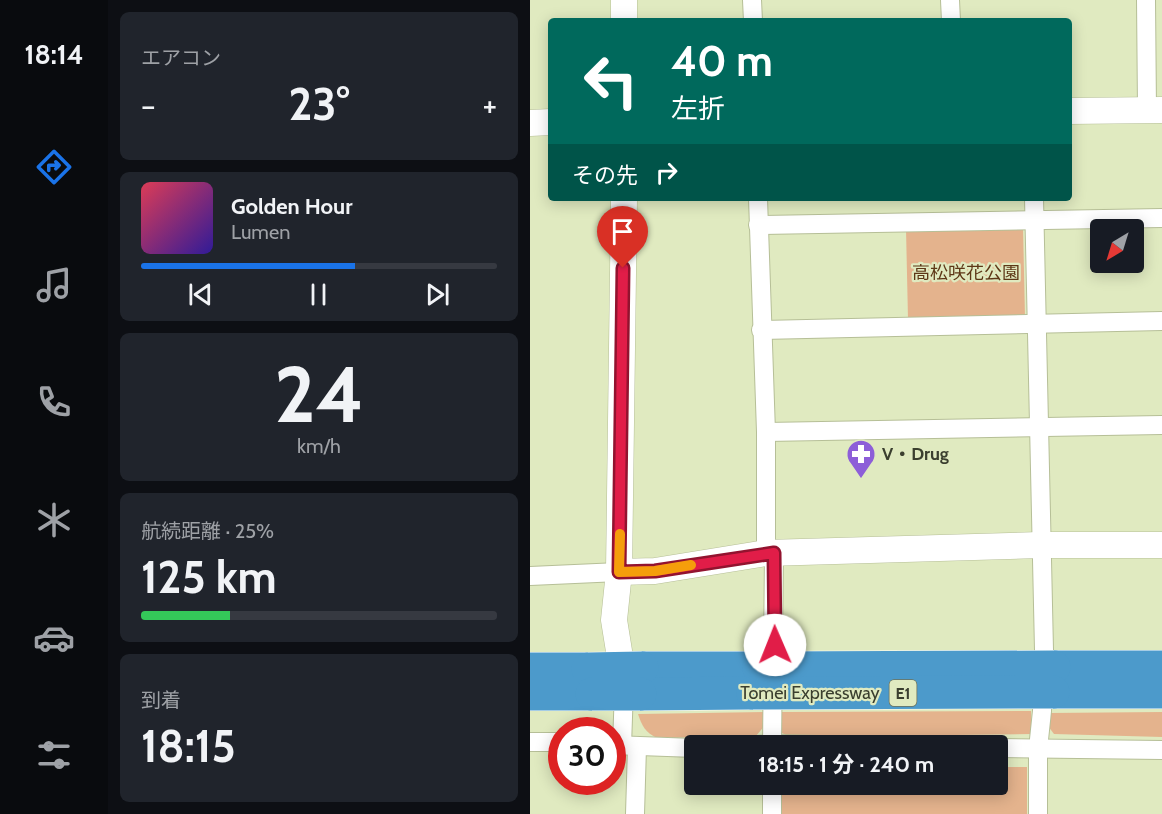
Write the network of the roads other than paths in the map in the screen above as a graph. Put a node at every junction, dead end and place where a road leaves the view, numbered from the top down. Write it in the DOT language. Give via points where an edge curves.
graph roads {
  1 [pos="624,0"];
  2 [pos="752,0"];
  3 [pos="950,0"];
  4 [pos="1146,0"];
  5 [pos="624,18"];
  6 [pos="753,18"];
  7 [pos="951,18"];
  8 [pos="1155,110"];
  9 [pos="1072,111"];
  10 [pos="548,122"];
  11 [pos="530,123"];
  12 [pos="624,201"];
  13 [pos="758,201"];
  14 [pos="1034,201"];
  15 [pos="1163,218"];
  16 [pos="1034,220"];
  17 [pos="758,225"];
  18 [pos="1163,321"];
  19 [pos="1036,322"];
  20 [pos="761,330"];
  21 [pos="1163,425"];
  22 [pos="1038,428"];
  23 [pos="766,432"];
  24 [pos="1040,545"];
  25 [pos="1163,545"];
  26 [pos="770,553"];
  27 [pos="619,572"];
  28 [pos="530,576"];
  29 [pos="1163,667"];
  30 [pos="530,669"];
  31 [pos="634,671"];
  32 [pos="1054,680"];
  33 [pos="590,681"];
  34 [pos="1163,692"];
  35 [pos="530,694"];
  36 [pos="624,717"];
  37 [pos="773,735"];
  38 [pos="530,742"];
  39 [pos="548,742"];
  40 [pos="626,746"];
  41 [pos="684,748"];
  42 [pos="1008,748"];
  43 [pos="1038,748"];
  44 [pos="1163,750"];
  45 [pos="626,758"];
  46 [pos="772,795"];
  47 [pos="635,814"];
  48 [pos="772,814"];
  49 [pos="1038,814"];
  1 -- 5 [label="street"];
  2 -- 6 [label="street"];
  3 -- 7 [label="street"];
  4 -- 8 [label="street"];
  8 -- 9 [label="street"];
  10 -- 11 [label="street"];
  12 -- 27 [label="street"];
  13 -- 17 [label="street"];
  14 -- 16 [label="street"];
  15 -- 16 [label="street"];
  16 -- 17 [label="street"];
  16 -- 19 [label="street"];
  17 -- 20 [label="street"];
  18 -- 19 [label="street"];
  19 -- 20 [label="street"];
  19 -- 22 [label="street"];
  20 -- 23 [label="street"];
  21 -- 22 [label="street"];
  22 -- 23 [label="street"];
  22 -- 24 [label="street"];
  23 -- 26 [label="street"];
  24 -- 25 [label="street"];
  24 -- 26 [label="street"];
  24 -- 43 [label="street" via="1044,650"];
  26 -- 27 [label="street" via="655,571"];
  26 -- 37 [label="street" via="775,645"];
  27 -- 28 [label="street"];
  27 -- 31 [label="street" via="614,620"];
  29 -- 32 [label="highway, Tomei Expressway / E1"];
  30 -- 33 [label="highway, Tomei Expressway / E1"];
  31 -- 32 [label="highway, Tomei Expressway / E1, bridge" via="756,681"];
  31 -- 33 [label="highway, Tomei Expressway / E1, bridge"];
  31 -- 36 [label="street" via="624,688"];
  32 -- 34 [label="highway, Tomei Expressway / E1"];
  33 -- 35 [label="highway, Tomei Expressway / E1"];
  38 -- 39 [label="street"];
  40 -- 41 [label="street"];
  42 -- 43 [label="street"];
  43 -- 44 [label="street"];
  43 -- 49 [label="street"];
  45 -- 47 [label="street"];
  46 -- 48 [label="street"];
}
